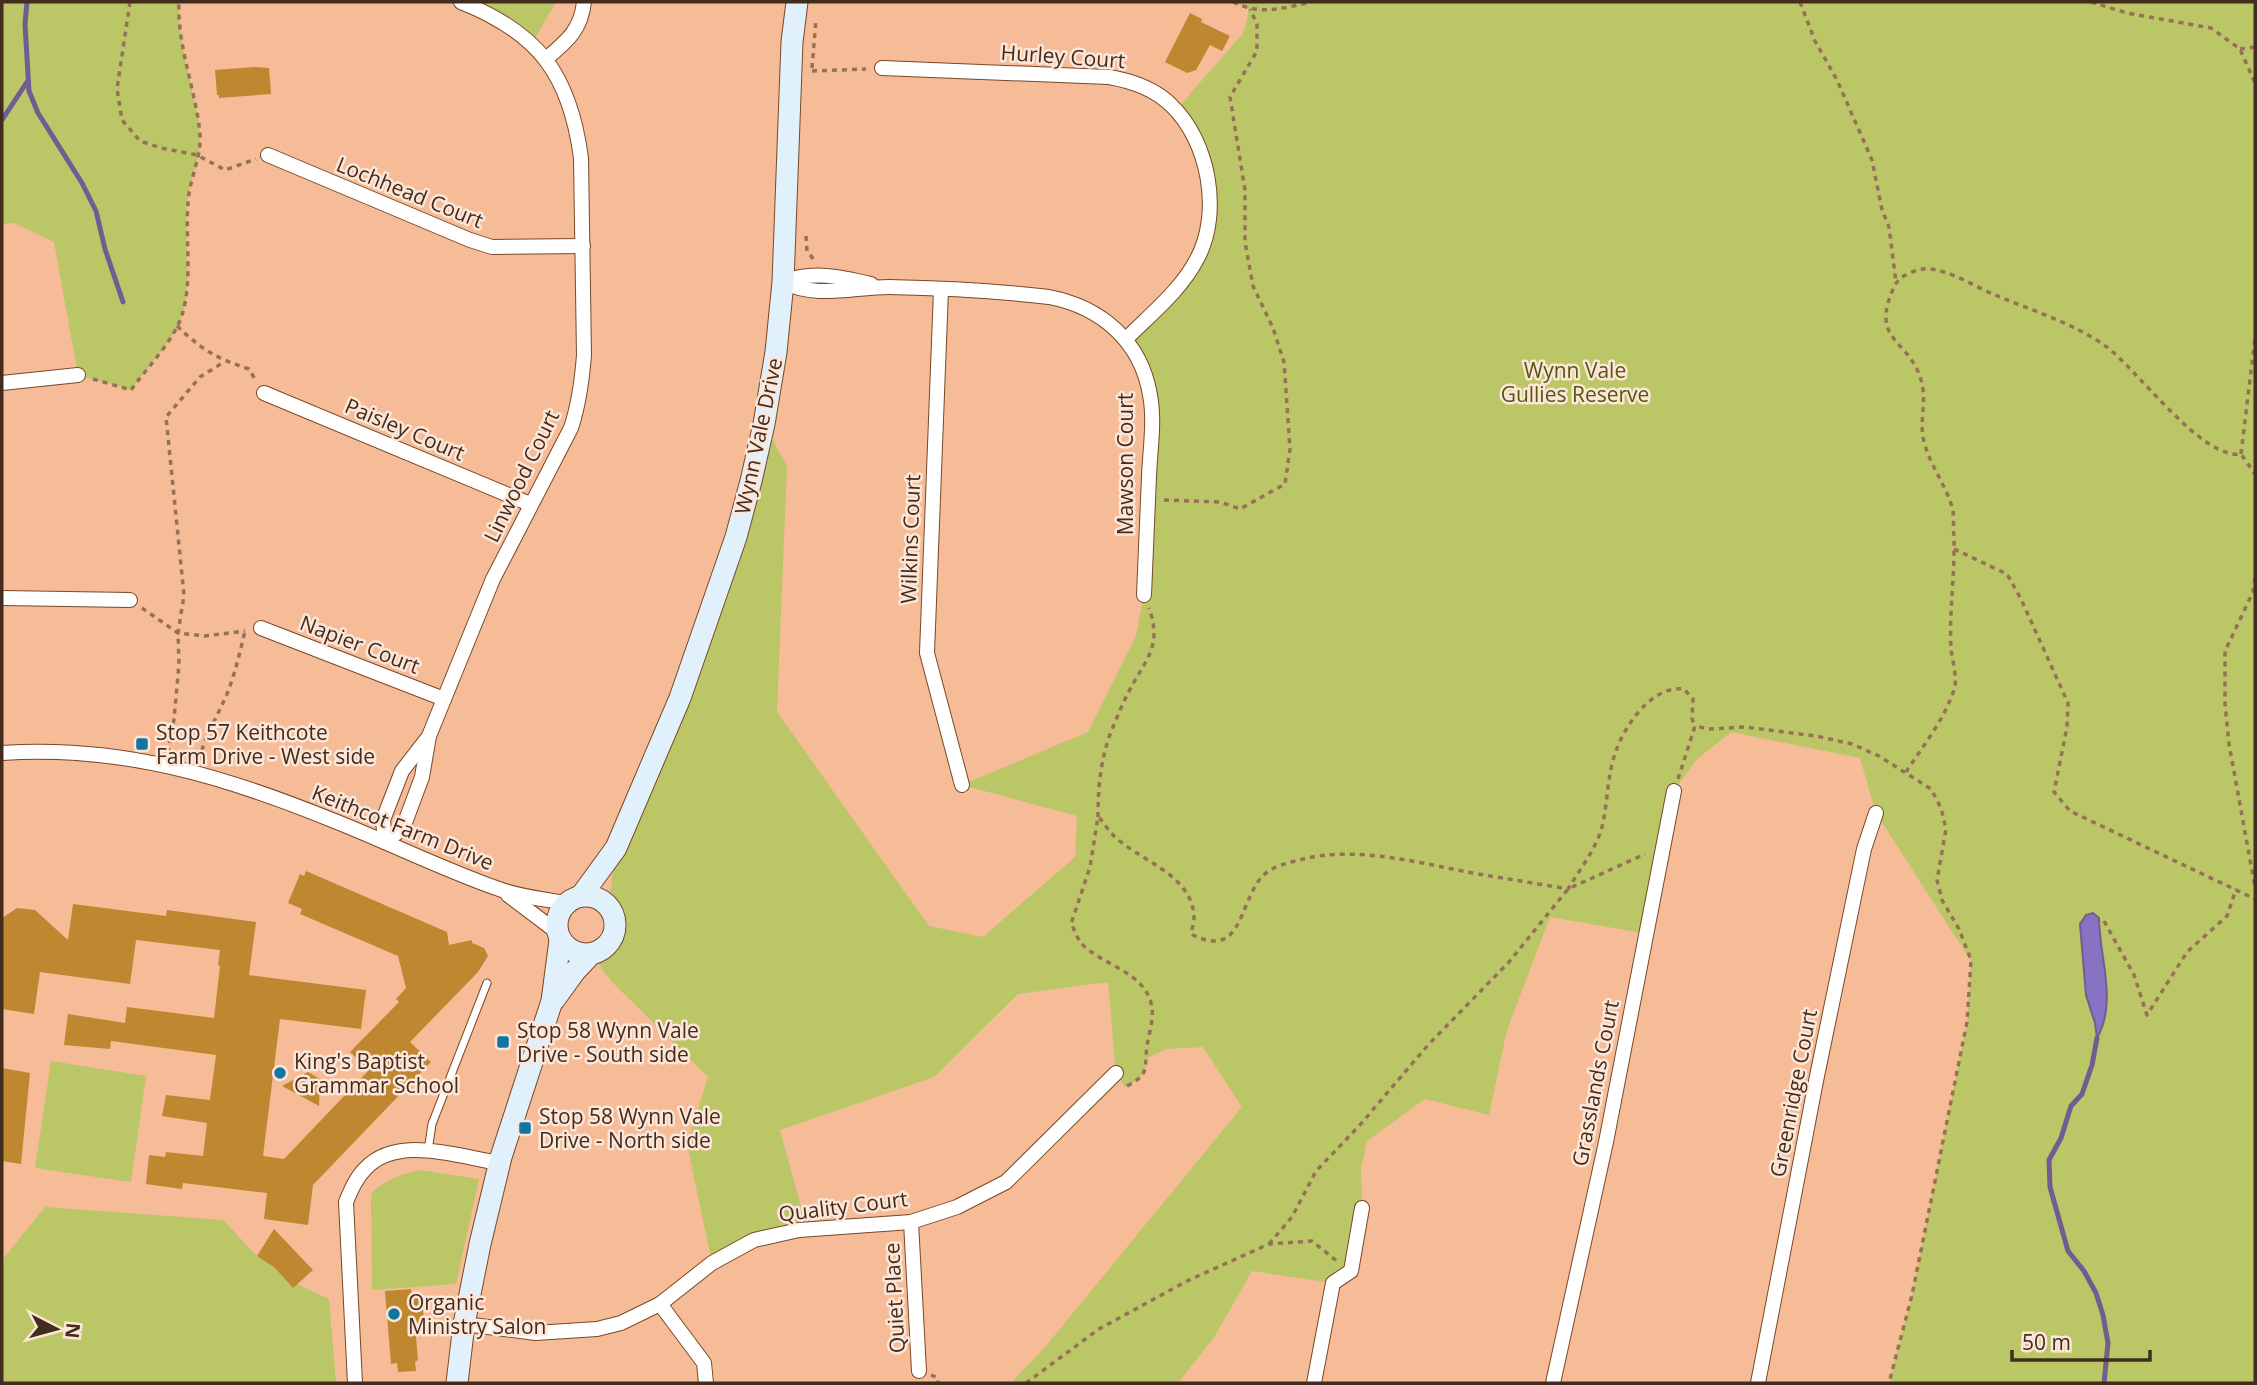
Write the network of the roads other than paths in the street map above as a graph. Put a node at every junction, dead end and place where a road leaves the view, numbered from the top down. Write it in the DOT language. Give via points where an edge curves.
graph roads {
  1 [pos="461,2"];
  2 [pos="584,2"];
  3 [pos="797,2"];
  4 [pos="547,58"];
  5 [pos="882,68"];
  6 [pos="268,155"];
  7 [pos="583,246"];
  8 [pos="783,282"];
  9 [pos="886,287"];
  10 [pos="941,290"];
  11 [pos="1126,339"];
  12 [pos="78,375"];
  13 [pos="2,383"];
  14 [pos="264,393"];
  15 [pos="530,504"];
  16 [pos="1144,594"];
  17 [pos="2,598"];
  18 [pos="130,600"];
  19 [pos="261,628"];
  20 [pos="444,699"];
  21 [pos="429,736"];
  22 [pos="2,753"];
  23 [pos="962,785"];
  24 [pos="1674,791"];
  25 [pos="1876,813"];
  26 [pos="385,842"];
  27 [pos="616,848"];
  28 [pos="501,890"];
  29 [pos="574,900"];
  30 [pos="611,911"];
  31 [pos="559,936"];
  32 [pos="591,954"];
  33 [pos="487,983"];
  34 [pos="552,1001"];
  35 [pos="1116,1073"];
  36 [pos="428,1151"];
  37 [pos="500,1163"];
  38 [pos="1363,1208"];
  39 [pos="911,1222"];
  40 [pos="660,1304"];
  41 [pos="464,1324"];
  42 [pos="919,1371"];
  43 [pos="355,1383"];
  44 [pos="457,1383"];
  45 [pos="706,1383"];
  46 [pos="1314,1383"];
  47 [pos="1553,1383"];
  48 [pos="1758,1383"];
  1 -- 4 [label="street, Linwood Court" via="512,28"];
  2 -- 4 [label="street" via="571,39"];
  3 -- 8 [label="main road, Wynn Vale Drive"];
  4 -- 7 [label="street, Linwood Court" via="578,131"];
  5 -- 11 [label="street, Hurley Court" via="1129,80 1171,105 1184,119 1202,157 1209,197 1206,237 1197,260 1177,288"];
  6 -- 7 [label="street, Lochhead Court" via="492,247"];
  7 -- 15 [label="street, Linwood Court" via="584,355 578,405"];
  8 -- 9 [label="street, Mawson Court" via="798,290"];
  8 -- 9 [label="street, Mawson Court" via="801,275 844,277"];
  8 -- 27 [label="main road, Wynn Vale Drive" via="764,424 736,537 680,698"];
  9 -- 10 [label="street, Mawson Court"];
  10 -- 11 [label="street, Mawson Court" via="1069,301 1092,310"];
  10 -- 23 [label="street, Wilkins Court" via="927,653"];
  11 -- 16 [label="street, Mawson Court" via="1139,359 1150,395"];
  12 -- 13 [label="street"];
  14 -- 15 [label="street, Paisley Court"];
  15 -- 20 [label="street, Linwood Court" via="494,576"];
  17 -- 18 [label="street"];
  19 -- 20 [label="street, Napier Court"];
  20 -- 21 [label="street, Linwood Court"];
  21 -- 26 [label="street, Linwood Court" via="422,777 403,828"];
  21 -- 26 [label="street, Linwood Court" via="402,771 383,820"];
  22 -- 26 [label="street, Keithcot Farm Drive" via="74,753 197,772"];
  24 -- 47 [label="street, Grasslands Court" via="1606,1142"];
  25 -- 48 [label="street, Greenridge Court" via="1841,958"];
  26 -- 28 [label="street, Keithcot Farm Drive"];
  27 -- 29 [label="main road, Wynn Vale Drive"];
  27 -- 30 [label="main road, Wynn Vale Drive"];
  28 -- 29 [label="street, Keithcot Farm Drive"];
  28 -- 31 [label="street, Keithcot Farm Drive"];
  29 -- 30 [label="main road" via="598,899"];
  29 -- 31 [label="main road" via="558,916"];
  30 -- 32 [label="main road" via="614,934 605,947"];
  31 -- 32 [label="main road" via="573,952"];
  31 -- 34 [label="main road"];
  32 -- 34 [label="main road"];
  33 -- 36 [label="lane" via="432,1124"];
  34 -- 37 [label="main road"];
  35 -- 39 [label="street, Quality Court" via="1006,1182 957,1207"];
  36 -- 37 [label="street"];
  36 -- 43 [label="street" via="410,1149 379,1158 356,1180 346,1202"];
  37 -- 41 [label="main road"];
  38 -- 46 [label="street" via="1351,1271 1333,1283"];
  39 -- 40 [label="street, Quality Court" via="799,1230 754,1240 712,1263"];
  39 -- 42 [label="street, Quiet Place"];
  40 -- 41 [label="street, Quality Court" via="597,1329 536,1333"];
  40 -- 45 [label="street" via="704,1363"];
  41 -- 44 [label="main road"];
}
